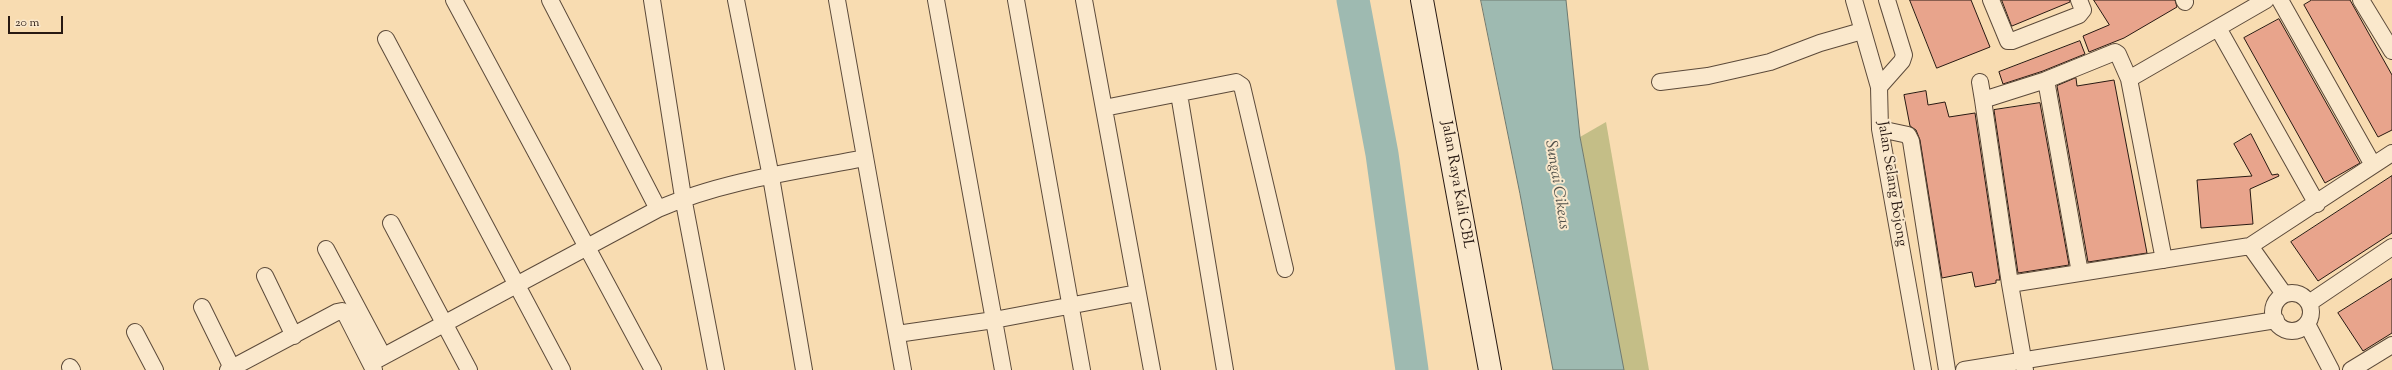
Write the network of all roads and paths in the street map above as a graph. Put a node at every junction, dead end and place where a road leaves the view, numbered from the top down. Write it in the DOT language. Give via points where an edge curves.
graph roads {
  1 [pos="454,0"];
  2 [pos="550,0"];
  3 [pos="652,0"];
  4 [pos="736,0"];
  5 [pos="837,0"];
  6 [pos="936,0"];
  7 [pos="1016,0"];
  8 [pos="1084,0"];
  9 [pos="1422,0"];
  10 [pos="1854,0"];
  11 [pos="1887,0"];
  12 [pos="1991,0"];
  13 [pos="2079,0"];
  14 [pos="2266,0"];
  15 [pos="2280,0"];
  16 [pos="2361,0"];
  17 [pos="2218,28"];
  18 [pos="1862,31"];
  19 [pos="386,39"];
  20 [pos="2392,51"];
  21 [pos="2129,79"];
  22 [pos="2046,80"];
  23 [pos="1660,82"];
  24 [pos="1980,82"];
  25 [pos="1879,87"];
  26 [pos="1179,94"];
  27 [pos="1983,100"];
  28 [pos="1104,108"];
  29 [pos="1880,129"];
  30 [pos="2392,153"];
  31 [pos="865,158"];
  32 [pos="2373,165"];
  33 [pos="771,177"];
  34 [pos="684,197"];
  35 [pos="2317,204"];
  36 [pos="658,209"];
  37 [pos="391,223"];
  38 [pos="2250,246"];
  39 [pos="587,247"];
  40 [pos="2392,247"];
  41 [pos="326,249"];
  42 [pos="2164,260"];
  43 [pos="1285,269"];
  44 [pos="2080,273"];
  45 [pos="265,276"];
  46 [pos="2010,284"];
  47 [pos="516,285"];
  48 [pos="1137,293"];
  49 [pos="2284,294"];
  50 [pos="2310,303"];
  51 [pos="1070,305"];
  52 [pos="202,307"];
  53 [pos="994,320"];
  54 [pos="2276,320"];
  55 [pos="444,324"];
  56 [pos="2307,324"];
  57 [pos="135,332"];
  58 [pos="897,334"];
  59 [pos="294,336"];
  60 [pos="2392,345"];
  61 [pos="376,363"];
  62 [pos="2024,365"];
  63 [pos="230,369"];
  64 [pos="155,370"];
  65 [pos="469,370"];
  66 [pos="562,370"];
  67 [pos="653,370"];
  68 [pos="716,370"];
  69 [pos="804,370"];
  70 [pos="903,370"];
  71 [pos="1003,370"];
  72 [pos="1082,370"];
  73 [pos="1152,370"];
  74 [pos="1224,370"];
  75 [pos="1490,370"];
  76 [pos="1923,370"];
  77 [pos="1947,370"];
  78 [pos="1964,370"];
  79 [pos="2332,370"];
  80 [pos="2351,370"];
  1 -- 39 [label="street"];
  2 -- 36 [label="street"];
  3 -- 34 [label="street"];
  4 -- 33 [label="street"];
  5 -- 31 [label="street"];
  6 -- 53 [label="street"];
  7 -- 51 [label="street"];
  8 -- 28 [label="street"];
  9 -- 75 [label="main road, Jalan Raya Kali CBL"];
  10 -- 18 [label="street, Jalan Selang Bojong"];
  11 -- 25 [label="street" via="1904,55 1902,61"];
  12 -- 13 [label="street" via="2008,41 2079,16 2083,10"];
  14 -- 17 [label="street"];
  15 -- 32 [label="street"];
  16 -- 20 [label="street"];
  17 -- 21 [label="street"];
  17 -- 35 [label="street"];
  18 -- 23 [label="street" via="1820,43 1770,62 1708,76"];
  18 -- 25 [label="street, Jalan Selang Bojong"];
  19 -- 47 [label="street"];
  21 -- 22 [label="street" via="2121,57 2115,52"];
  21 -- 42 [label="street"];
  22 -- 27 [label="street"];
  22 -- 44 [label="street"];
  24 -- 27 [label="street"];
  25 -- 29 [label="street, Jalan Selang Bojong"];
  26 -- 28 [label="street"];
  26 -- 43 [label="street" via="1238,82 1244,88"];
  26 -- 74 [label="street"];
  27 -- 46 [label="street"];
  28 -- 48 [label="street"];
  29 -- 76 [label="street, Jalan Selang Bojong"];
  29 -- 77 [label="street" via="1908,135 1911,141"];
  30 -- 32 [label="street"];
  31 -- 33 [label="street"];
  31 -- 58 [label="street"];
  32 -- 35 [label="street"];
  33 -- 34 [label="street"];
  33 -- 69 [label="street"];
  34 -- 36 [label="street"];
  34 -- 68 [label="street"];
  35 -- 38 [label="street"];
  36 -- 39 [label="street"];
  37 -- 55 [label="street"];
  38 -- 42 [label="street"];
  38 -- 49 [label="street"];
  39 -- 47 [label="street"];
  39 -- 67 [label="street"];
  40 -- 50 [label="street"];
  41 -- 61 [label="street"];
  42 -- 44 [label="street"];
  44 -- 46 [label="street"];
  45 -- 59 [label="street"];
  46 -- 62 [label="street"];
  47 -- 55 [label="street"];
  47 -- 66 [label="street"];
  48 -- 51 [label="street"];
  48 -- 73 [label="street"];
  49 -- 50 [label="street" via="2298,293"];
  49 -- 54 [label="street" via="2274,306"];
  50 -- 56 [label="street" via="2311,317"];
  51 -- 53 [label="street"];
  51 -- 72 [label="street"];
  52 -- 63 [label="street"];
  53 -- 58 [label="street"];
  53 -- 71 [label="street"];
  54 -- 56 [label="street" via="2287,330 2294,331"];
  54 -- 62 [label="street"];
  55 -- 61 [label="street"];
  55 -- 65 [label="street"];
  56 -- 79 [label="street"];
  57 -- 64 [label="street"];
  58 -- 70 [label="street"];
  59 -- 61 [label="street" via="337,312 342,312"];
  59 -- 63 [label="street"];
  60 -- 80 [label="street"];
  62 -- 78 [label="street"];
}
